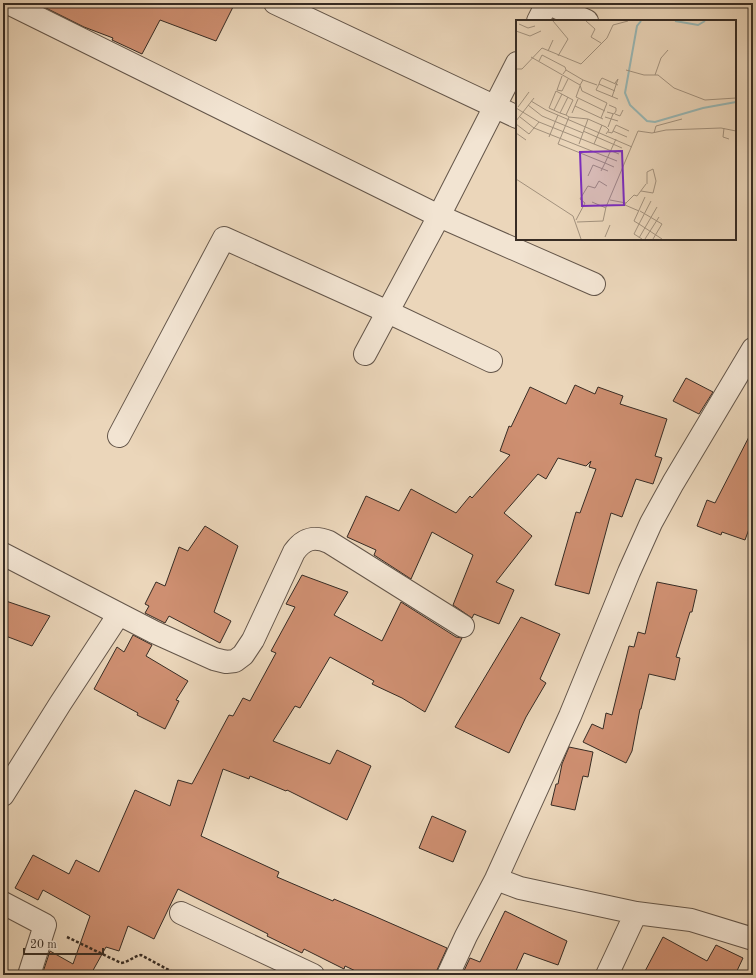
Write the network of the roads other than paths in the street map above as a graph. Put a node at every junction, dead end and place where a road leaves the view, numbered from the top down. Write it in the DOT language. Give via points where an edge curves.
graph roads {
  1 [pos="8,3"];
  2 [pos="275,3"];
  3 [pos="547,3"];
  4 [pos="538,20"];
  5 [pos="585,20"];
  6 [pos="516,65"];
  7 [pos="495,106"];
  8 [pos="516,116"];
  9 [pos="439,216"];
  10 [pos="594,284"];
  11 [pos="388,312"];
  12 [pos="753,349"];
  13 [pos="365,354"];
  14 [pos="491,361"];
  15 [pos="119,436"];
  16 [pos="3,554"];
  17 [pos="119,614"];
  18 [pos="463,626"];
  19 [pos="3,795"];
  20 [pos="496,879"];
  21 [pos="3,903"];
  22 [pos="181,913"];
  23 [pos="636,913"];
  24 [pos="753,939"];
  25 [pos="29,975"];
  26 [pos="313,975"];
  27 [pos="448,975"];
  28 [pos="607,975"];
  1 -- 9 [label="street"];
  2 -- 7 [label="street"];
  3 -- 4 [label="street"];
  3 -- 5 [label="street"];
  6 -- 7 [label="street"];
  7 -- 8 [label="street"];
  7 -- 9 [label="street"];
  9 -- 10 [label="street"];
  9 -- 11 [label="street"];
  11 -- 13 [label="street"];
  11 -- 14 [label="street"];
  11 -- 15 [label="street" via="224,238"];
  12 -- 20 [label="street" via="651,523 570,716"];
  16 -- 17 [label="street"];
  17 -- 18 [label="street" via="214,659 235,661 253,640 299,544 320,538"];
  17 -- 19 [label="street"];
  20 -- 23 [label="street" via="520,888"];
  20 -- 27 [label="street"];
  21 -- 25 [label="street" via="45,925"];
  22 -- 26 [label="street"];
  23 -- 24 [label="street" via="691,920"];
  23 -- 28 [label="street"];
}
